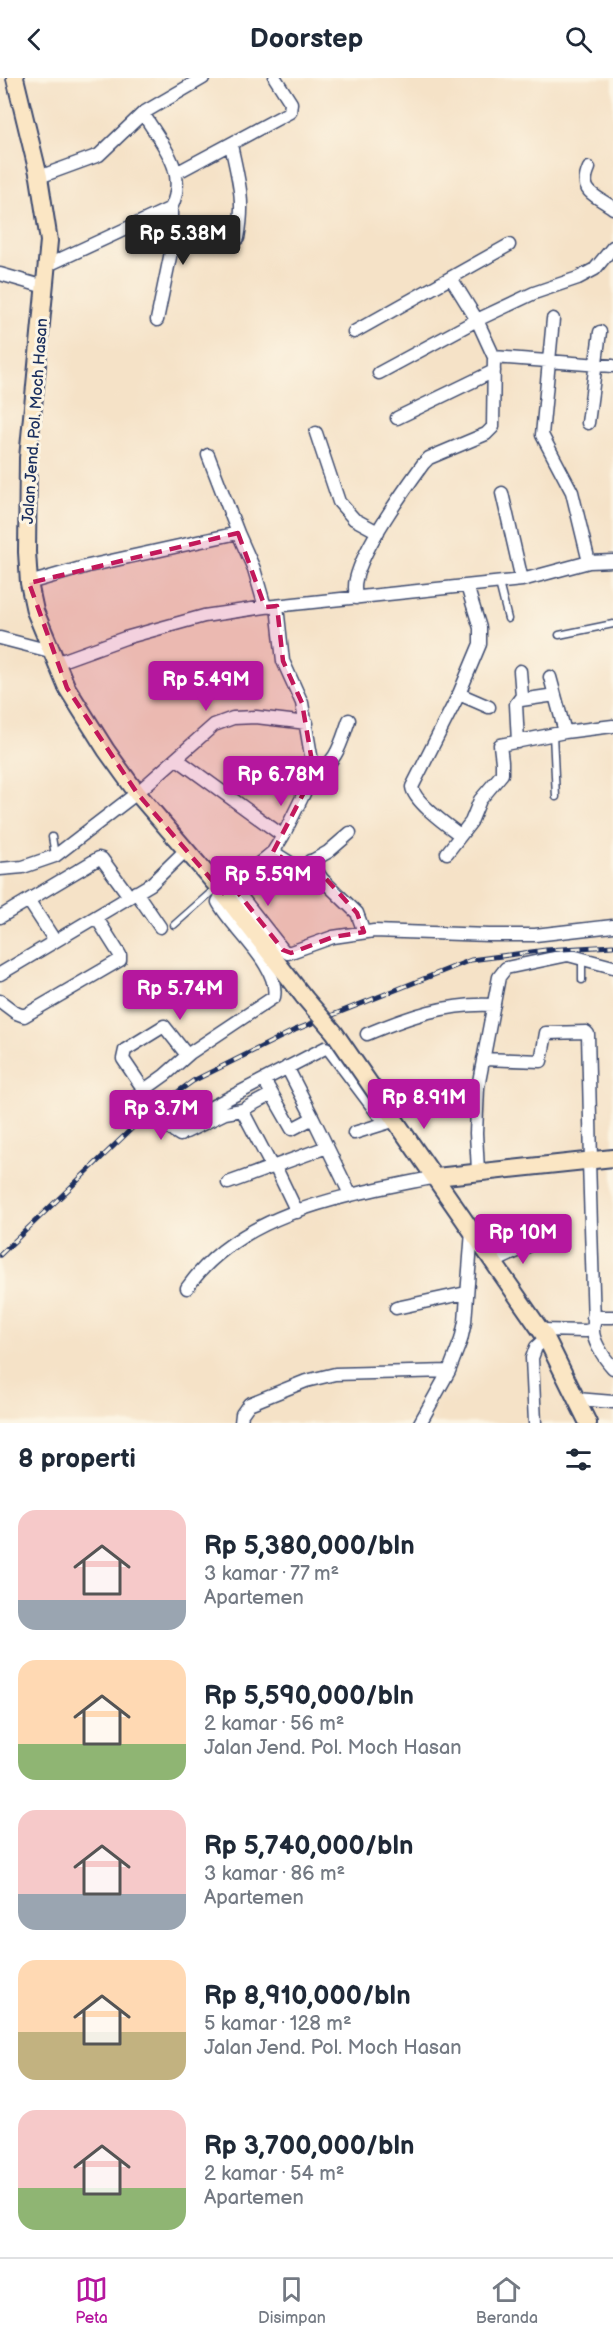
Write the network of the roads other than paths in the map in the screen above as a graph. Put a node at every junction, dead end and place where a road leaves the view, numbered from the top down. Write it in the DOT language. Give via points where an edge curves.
graph roads {
  1 [pos="15,78"];
  2 [pos="203,78"];
  3 [pos="275,78"];
  4 [pos="143,113"];
  5 [pos="231,145"];
  6 [pos="589,168"];
  7 [pos="178,172"];
  8 [pos="39,177"];
  9 [pos="171,208"];
  10 [pos="613,208"];
  11 [pos="238,238"];
  12 [pos="509,245"];
  13 [pos="613,247"];
  14 [pos="48,265"];
  15 [pos="0,274"];
  16 [pos="451,278"];
  17 [pos="45,287"];
  18 [pos="553,319"];
  19 [pos="157,320"];
  20 [pos="477,320"];
  21 [pos="354,332"];
  22 [pos="600,332"];
  23 [pos="494,357"];
  24 [pos="548,361"];
  25 [pos="597,365"];
  26 [pos="613,366"];
  27 [pos="494,371"];
  28 [pos="379,374"];
  29 [pos="397,418"];
  30 [pos="588,423"];
  31 [pos="316,433"];
  32 [pos="208,455"];
  33 [pos="502,493"];
  34 [pos="378,532"];
  35 [pos="238,533"];
  36 [pos="590,562"];
  37 [pos="612,564"];
  38 [pos="522,580"];
  39 [pos="499,582"];
  40 [pos="29,583"];
  41 [pos="467,586"];
  42 [pos="356,598"];
  43 [pos="271,606"];
  44 [pos="508,619"];
  45 [pos="613,624"];
  46 [pos="559,635"];
  47 [pos="0,638"];
  48 [pos="53,657"];
  49 [pos="520,671"];
  50 [pos="550,677"];
  51 [pos="459,693"];
  52 [pos="555,695"];
  53 [pos="521,700"];
  54 [pos="489,707"];
  55 [pos="349,720"];
  56 [pos="307,723"];
  57 [pos="613,726"];
  58 [pos="559,733"];
  59 [pos="518,742"];
  60 [pos="177,759"];
  61 [pos="314,773"];
  62 [pos="137,793"];
  63 [pos="556,797"];
  64 [pos="350,833"];
  65 [pos="460,835"];
  66 [pos="284,836"];
  67 [pos="52,837"];
  68 [pos="186,850"];
  69 [pos="273,852"];
  70 [pos="447,853"];
  71 [pos="55,856"];
  72 [pos="310,861"];
  73 [pos="0,869"];
  74 [pos="224,888"];
  75 [pos="132,894"];
  76 [pos="29,902"];
  77 [pos="6,911"];
  78 [pos="0,917"];
  79 [pos="96,917"];
  80 [pos="174,925"];
  81 [pos="613,926"];
  82 [pos="160,927"];
  83 [pos="364,932"];
  84 [pos="55,941"];
  85 [pos="582,958"];
  86 [pos="613,967"];
  87 [pos="0,974"];
  88 [pos="582,980"];
  89 [pos="0,1001"];
  90 [pos="494,1005"];
  91 [pos="367,1034"];
  92 [pos="187,1055"];
  93 [pos="483,1059"];
  94 [pos="287,1068"];
  95 [pos="264,1080"];
  96 [pos="144,1090"];
  97 [pos="272,1094"];
  98 [pos="133,1098"];
  99 [pos="242,1110"];
  100 [pos="388,1112"];
  101 [pos="158,1116"];
  102 [pos="313,1118"];
  103 [pos="354,1133"];
  104 [pos="180,1135"];
  105 [pos="327,1147"];
  106 [pos="613,1158"];
  107 [pos="590,1161"];
  108 [pos="274,1166"];
  109 [pos="478,1171"];
  110 [pos="436,1177"];
  111 [pos="228,1183"];
  112 [pos="350,1194"];
  113 [pos="297,1212"];
  114 [pos="472,1231"];
  115 [pos="539,1241"];
  116 [pos="494,1262"];
  117 [pos="187,1288"];
  118 [pos="466,1293"];
  119 [pos="396,1308"];
  120 [pos="613,1317"];
  121 [pos="593,1323"];
  122 [pos="543,1334"];
  123 [pos="613,1368"];
  124 [pos="449,1371"];
  125 [pos="577,1399"];
  126 [pos="613,1402"];
  127 [pos="241,1423"];
  128 [pos="420,1423"];
  129 [pos="535,1423"];
  130 [pos="588,1423"];
  1 -- 8 [label="main road, Jalan Jend. Pol. Moch Hasan"];
  2 -- 4 [label="street"];
  3 -- 5 [label="street" via="291,103 290,112"];
  4 -- 7 [label="street"];
  4 -- 8 [label="street" via="99,155"];
  5 -- 7 [label="street"];
  5 -- 11 [label="street" via="242,193"];
  6 -- 10 [label="street" via="585,176 587,189"];
  7 -- 9 [label="street"];
  8 -- 14 [label="main road, Jalan Jend. Pol. Moch Hasan" via="47,221"];
  9 -- 14 [label="street"];
  9 -- 19 [label="street" via="171,252"];
  12 -- 16 [label="street"];
  13 -- 20 [label="street" via="595,269"];
  14 -- 17 [label="main road, Jalan Jend. Pol. Moch Hasan"];
  15 -- 17 [label="street"];
  16 -- 20 [label="street"];
  16 -- 21 [label="street"];
  17 -- 40 [label="main road, Jalan Jend. Pol. Moch Hasan" via="28,458"];
  18 -- 24 [label="street"];
  20 -- 23 [label="street"];
  20 -- 28 [label="street"];
  22 -- 25 [label="street"];
  23 -- 24 [label="street"];
  23 -- 27 [label="street"];
  24 -- 25 [label="street"];
  24 -- 36 [label="street" via="542,435 572,492"];
  25 -- 26 [label="street"];
  25 -- 30 [label="street"];
  27 -- 29 [label="street"];
  27 -- 34 [label="street" via="492,429 426,461"];
  31 -- 34 [label="street" via="339,502 354,519"];
  32 -- 35 [label="street"];
  33 -- 38 [label="street"];
  34 -- 42 [label="street" via="356,578"];
  35 -- 40 [label="street"];
  35 -- 43 [label="street"];
  36 -- 37 [label="street"];
  36 -- 38 [label="street"];
  38 -- 39 [label="street"];
  39 -- 41 [label="street"];
  39 -- 44 [label="lane"];
  40 -- 48 [label="main road, Jalan Jend. Pol. Moch Hasan"];
  41 -- 42 [label="street"];
  41 -- 51 [label="street" via="481,635"];
  42 -- 43 [label="street"];
  43 -- 48 [label="street" via="188,619"];
  43 -- 56 [label="street" via="285,668"];
  45 -- 46 [label="lane"];
  47 -- 48 [label="street"];
  48 -- 62 [label="main road, Jalan Jend. Pol. Moch Hasan" via="87,721"];
  49 -- 53 [label="street"];
  50 -- 52 [label="street"];
  51 -- 54 [label="street"];
  51 -- 65 [label="street" via="412,791"];
  52 -- 53 [label="street"];
  52 -- 58 [label="street"];
  53 -- 59 [label="street" via="516,704"];
  55 -- 61 [label="street" via="336,754 325,769"];
  56 -- 60 [label="street" via="233,718 214,725"];
  56 -- 61 [label="street"];
  57 -- 58 [label="street"];
  58 -- 59 [label="street"];
  58 -- 63 [label="lane"];
  59 -- 65 [label="street" via="500,745 502,774"];
  60 -- 62 [label="street"];
  60 -- 66 [label="street"];
  61 -- 66 [label="street"];
  62 -- 68 [label="main road, Jalan Jend. Pol. Moch Hasan"];
  62 -- 71 [label="street"];
  64 -- 72 [label="street"];
  65 -- 70 [label="street"];
  66 -- 69 [label="street"];
  67 -- 71 [label="lane"];
  68 -- 74 [label="main road, Jalan Jend. Pol. Moch Hasan"];
  68 -- 75 [label="street" via="163,875"];
  69 -- 72 [label="street" via="297,867"];
  69 -- 74 [label="street"];
  71 -- 73 [label="street" via="23,867"];
  72 -- 83 [label="street" via="322,879 357,913"];
  74 -- 80 [label="lane"];
  74 -- 83 [label="street" via="288,953 333,937"];
  74 -- 92 [label="street" via="218,904 268,969 275,993 272,1000"];
  74 -- 100 [label="main road, Jalan Jend. Pol. Moch Hasan, bridge" via="334,1032"];
  75 -- 76 [label="street" via="99,858"];
  75 -- 79 [label="street"];
  75 -- 82 [label="street"];
  76 -- 77 [label="street"];
  76 -- 84 [label="street"];
  77 -- 78 [label="street"];
  79 -- 84 [label="street"];
  79 -- 89 [label="street" via="120,960 24,1016"];
  81 -- 83 [label="street" via="535,935"];
  84 -- 87 [label="street"];
  85 -- 86 [label="street"];
  85 -- 88 [label="lane"];
  85 -- 90 [label="street" via="563,955 506,968 499,977"];
  90 -- 91 [label="street" via="446,1008"];
  90 -- 93 [label="street"];
  92 -- 96 [label="street"];
  92 -- 96 [label="street" via="164,1026 125,1050 123,1059"];
  93 -- 107 [label="street" via="541,1061 546,1033 586,1032"];
  93 -- 109 [label="street" via="476,1109"];
  94 -- 95 [label="street"];
  94 -- 100 [label="street" via="318,1050 329,1049 378,1114"];
  94 -- 102 [label="street"];
  95 -- 97 [label="street"];
  95 -- 104 [label="street" via="198,1114"];
  96 -- 98 [label="street"];
  97 -- 99 [label="street"];
  97 -- 102 [label="street" via="288,1131"];
  99 -- 104 [label="street" via="225,1113"];
  99 -- 108 [label="street"];
  100 -- 103 [label="street"];
  100 -- 110 [label="main road, Jalan Jend. Pol. Moch Hasan"];
  101 -- 104 [label="street"];
  102 -- 105 [label="street"];
  105 -- 108 [label="street"];
  105 -- 112 [label="street"];
  106 -- 107 [label="main road"];
  107 -- 109 [label="main road"];
  107 -- 121 [label="street"];
  108 -- 111 [label="street"];
  108 -- 113 [label="street"];
  109 -- 110 [label="main road"];
  110 -- 112 [label="street"];
  110 -- 114 [label="main road, Jalan Jend. Pol. Moch Hasan"];
  112 -- 113 [label="street"];
  113 -- 117 [label="street" via="237,1238"];
  114 -- 116 [label="main road, Jalan Jend. Pol. Moch Hasan"];
  114 -- 118 [label="street"];
  115 -- 116 [label="street"];
  116 -- 122 [label="main road, Jalan Jend. Pol. Moch Hasan"];
  118 -- 119 [label="street"];
  118 -- 124 [label="street" via="465,1322"];
  120 -- 121 [label="street"];
  121 -- 122 [label="street" via="586,1331"];
  121 -- 123 [label="street" via="600,1354"];
  122 -- 125 [label="main road, Jalan Jend. Pol. Moch Hasan"];
  122 -- 129 [label="street" via="532,1358"];
  124 -- 127 [label="street" via="335,1374 306,1381 249,1404"];
  124 -- 128 [label="street"];
  125 -- 126 [label="street"];
  125 -- 130 [label="main road, Jalan Jend. Pol. Moch Hasan"];
}
